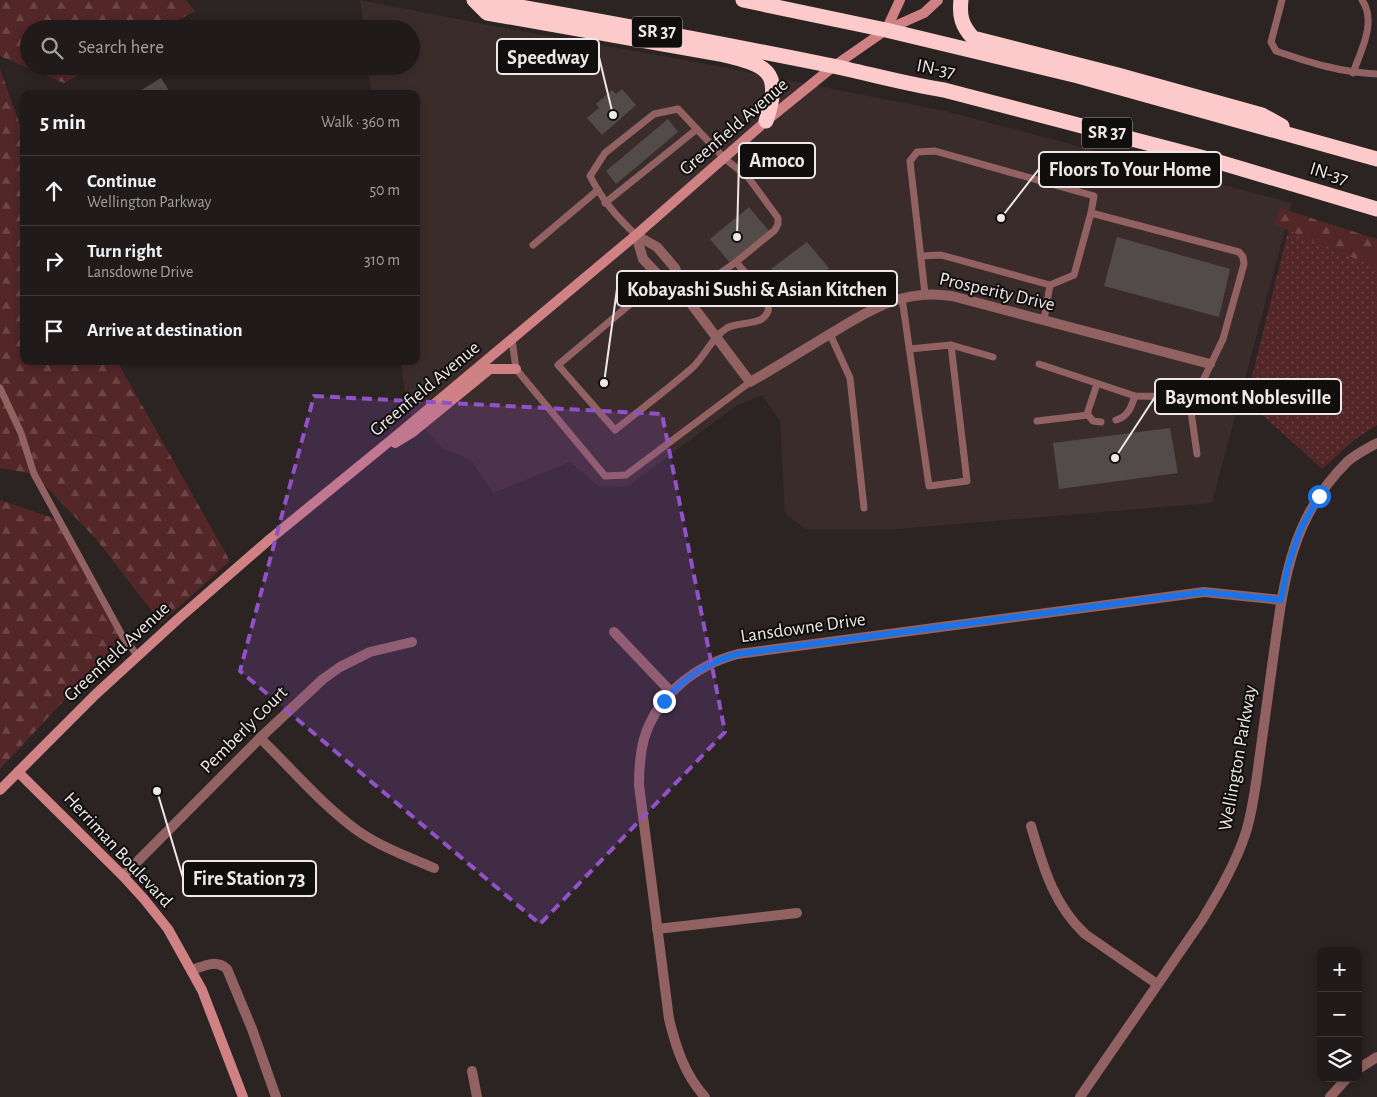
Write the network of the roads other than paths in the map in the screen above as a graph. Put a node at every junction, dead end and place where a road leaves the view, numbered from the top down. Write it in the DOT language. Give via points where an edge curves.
graph roads {
  1 [pos="474,0"];
  2 [pos="480,0"];
  3 [pos="743,0"];
  4 [pos="900,0"];
  5 [pos="938,0"];
  6 [pos="961,0"];
  7 [pos="1282,0"];
  8 [pos="1362,0"];
  9 [pos="886,30"];
  10 [pos="834,66"];
  11 [pos="1353,73"];
  12 [pos="1377,74"];
  13 [pos="766,121"];
  14 [pos="697,129"];
  15 [pos="1300,137"];
  16 [pos="724,158"];
  17 [pos="1377,159"];
  18 [pos="598,190"];
  19 [pos="605,203"];
  20 [pos="1377,209"];
  21 [pos="1091,213"];
  22 [pos="636,235"];
  23 [pos="533,245"];
  24 [pos="921,256"];
  25 [pos="736,262"];
  26 [pos="661,278"];
  27 [pos="1050,285"];
  28 [pos="925,294"];
  29 [pos="686,296"];
  30 [pos="902,298"];
  31 [pos="1044,320"];
  32 [pos="830,334"];
  33 [pos="717,338"];
  34 [pos="512,339"];
  35 [pos="951,345"];
  36 [pos="909,349"];
  37 [pos="993,357"];
  38 [pos="1039,364"];
  39 [pos="1210,364"];
  40 [pos="516,369"];
  41 [pos="750,382"];
  42 [pos="1097,384"];
  43 [pos="0,388"];
  44 [pos="1135,396"];
  45 [pos="1189,397"];
  46 [pos="1088,415"];
  47 [pos="1116,420"];
  48 [pos="1037,421"];
  49 [pos="1101,422"];
  50 [pos="1377,443"];
  51 [pos="1197,454"];
  52 [pos="366,460"];
  53 [pos="864,508"];
  54 [pos="1281,600"];
  55 [pos="614,632"];
  56 [pos="412,642"];
  57 [pos="138,656"];
  58 [pos="671,692"];
  59 [pos="260,738"];
  60 [pos="18,772"];
  61 [pos="0,790"];
  62 [pos="1031,826"];
  63 [pos="434,868"];
  64 [pos="123,876"];
  65 [pos="797,913"];
  66 [pos="657,929"];
  67 [pos="192,970"];
  68 [pos="1157,984"];
  69 [pos="1377,1057"];
  70 [pos="1362,1066"];
  71 [pos="472,1071"];
  72 [pos="1343,1082"];
  73 [pos="243,1097"];
  74 [pos="276,1097"];
  75 [pos="477,1097"];
  76 [pos="705,1097"];
  77 [pos="1080,1097"];
  78 [pos="1330,1097"];
  1 -- 13 [label="highway" via="487,13 752,62 769,74 773,86 773,101"];
  2 -- 10 [label="highway, IN-37 / SR 37"];
  3 -- 9 [label="highway, IN-37 / SR 37"];
  4 -- 9 [label="main road"];
  5 -- 9 [label="main road, Greenfield Avenue" via="924,12"];
  6 -- 15 [label="highway" via="961,20 973,38 1262,115"];
  7 -- 11 [label="lane" via="1271,42 1276,51"];
  8 -- 11 [label="lane" via="1367,7 1370,28"];
  9 -- 10 [label="main road, Greenfield Avenue"];
  9 -- 15 [label="highway, IN-37 / SR 37" via="1078,76"];
  10 -- 13 [label="main road, Greenfield Avenue"];
  10 -- 20 [label="highway, IN-37 / SR 37" via="944,90 1212,160"];
  11 -- 12 [label="lane"];
  13 -- 16 [label="main road, Greenfield Avenue"];
  14 -- 16 [label="lane"];
  14 -- 18 [label="lane" via="678,109 654,114 605,153 590,176"];
  14 -- 19 [label="lane"];
  15 -- 17 [label="highway, IN-37 / SR 37"];
  16 -- 22 [label="main road, Greenfield Avenue"];
  16 -- 25 [label="lane" via="748,177 778,218 775,230"];
  18 -- 19 [label="lane"];
  18 -- 23 [label="lane"];
  19 -- 22 [label="lane"];
  21 -- 24 [label="lane" via="1094,196 935,152 917,152 910,161"];
  21 -- 27 [label="lane" via="1074,275"];
  21 -- 39 [label="lane" via="1239,252 1243,257 1244,264 1223,339"];
  22 -- 26 [label="street" via="643,259"];
  22 -- 29 [label="street" via="658,247 675,268"];
  22 -- 34 [label="main road, Greenfield Avenue"];
  24 -- 27 [label="lane" via="941,254"];
  24 -- 28 [label="lane"];
  25 -- 29 [label="lane"];
  25 -- 33 [label="lane" via="765,297 768,313 757,321 726,328"];
  26 -- 29 [label="street"];
  26 -- 33 [label="lane" via="558,365 615,430 694,367"];
  27 -- 31 [label="lane"];
  28 -- 30 [label="street, Prosperity Drive"];
  28 -- 31 [label="street, Prosperity Drive" via="952,296"];
  29 -- 33 [label="street"];
  30 -- 32 [label="street, Prosperity Drive" via="878,306"];
  30 -- 36 [label="lane"];
  31 -- 39 [label="street, Prosperity Drive"];
  32 -- 41 [label="street, Prosperity Drive"];
  32 -- 53 [label="lane" via="850,378"];
  33 -- 41 [label="street"];
  34 -- 40 [label="lane"];
  34 -- 52 [label="main road, Greenfield Avenue"];
  35 -- 36 [label="lane"];
  35 -- 36 [label="lane" via="967,481 929,486"];
  35 -- 37 [label="lane"];
  38 -- 42 [label="lane"];
  39 -- 45 [label="lane" via="1197,393"];
  40 -- 41 [label="lane" via="605,476 626,474"];
  40 -- 52 [label="main road" via="490,369 413,432"];
  42 -- 44 [label="lane"];
  42 -- 46 [label="lane"];
  43 -- 57 [label="lane" via="21,433 34,474 123,637"];
  44 -- 45 [label="lane"];
  44 -- 47 [label="lane" via="1129,412"];
  45 -- 51 [label="lane"];
  46 -- 48 [label="lane"];
  46 -- 49 [label="lane" via="1093,421"];
  50 -- 54 [label="street, Wellington Parkway" via="1350,460 1319,496 1300,530"];
  52 -- 57 [label="main road, Greenfield Avenue" via="270,539"];
  54 -- 58 [label="street, Lansdowne Drive" via="1204,592 738,654 694,672"];
  54 -- 68 [label="street, Wellington Parkway" via="1246,832 1219,892"];
  55 -- 58 [label="street"];
  56 -- 59 [label="street, Pemberly Court" via="370,652 340,667 302,697"];
  57 -- 60 [label="main road, Greenfield Avenue"];
  58 -- 66 [label="street, Lansdowne Drive" via="644,738 639,766"];
  59 -- 63 [label="street" via="358,831"];
  59 -- 64 [label="street, Pemberly Court"];
  60 -- 61 [label="main road, Greenfield Avenue"];
  60 -- 64 [label="main road, Herriman Boulevard"];
  62 -- 68 [label="street" via="1049,883 1075,925"];
  64 -- 67 [label="main road, Herriman Boulevard" via="168,930"];
  65 -- 66 [label="street"];
  66 -- 76 [label="street, Lansdowne Drive" via="668,1019 676,1047 690,1077"];
  67 -- 73 [label="main road, Herriman Boulevard" via="210,1008"];
  67 -- 74 [label="street" via="212,964 227,969"];
  68 -- 77 [label="street, Wellington Parkway"];
  69 -- 70 [label="street"];
  71 -- 75 [label="street"];
  72 -- 78 [label="street"];
}
